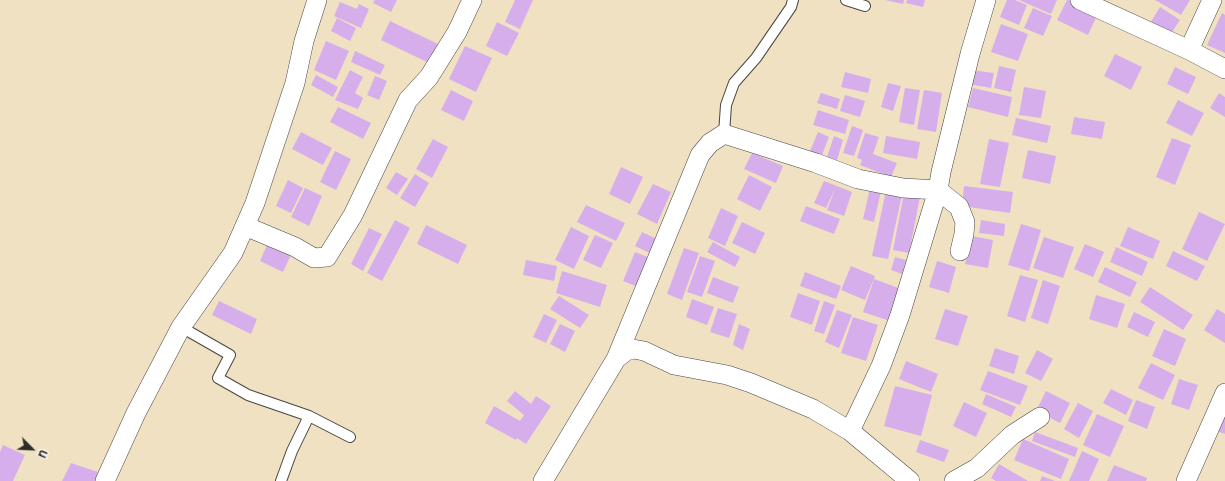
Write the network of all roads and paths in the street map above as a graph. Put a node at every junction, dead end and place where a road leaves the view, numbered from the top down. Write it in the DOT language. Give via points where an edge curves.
graph roads {
  1 [pos="318,0"];
  2 [pos="472,0"];
  3 [pos="793,0"];
  4 [pos="846,0"];
  5 [pos="986,0"];
  6 [pos="1080,0"];
  7 [pos="1212,0"];
  8 [pos="865,6"];
  9 [pos="1189,50"];
  10 [pos="1225,69"];
  11 [pos="724,134"];
  12 [pos="938,190"];
  13 [pos="244,226"];
  14 [pos="960,251"];
  15 [pos="181,327"];
  16 [pos="616,359"];
  17 [pos="1225,393"];
  18 [pos="309,416"];
  19 [pos="1040,417"];
  20 [pos="850,431"];
  21 [pos="350,437"];
  22 [pos="105,481"];
  23 [pos="281,481"];
  24 [pos="543,481"];
  25 [pos="910,481"];
  26 [pos="954,481"];
  27 [pos="1186,481"];
  1 -- 13 [label="street" via="304,41 295,83 255,202"];
  2 -- 13 [label="street" via="457,32 429,77 408,100 353,215 327,257 314,258 295,247"];
  3 -- 11 [label="lane" via="791,7 756,58 734,83 726,105"];
  4 -- 8 [label="lane"];
  5 -- 12 [label="street" via="966,69"];
  6 -- 9 [label="street"];
  7 -- 9 [label="street"];
  9 -- 10 [label="street"];
  11 -- 12 [label="street" via="858,179 903,188"];
  11 -- 16 [label="street" via="710,142 700,155"];
  12 -- 14 [label="street" via="959,207 965,222"];
  12 -- 20 [label="street" via="900,315 881,366"];
  13 -- 15 [label="street" via="233,253"];
  15 -- 18 [label="lane" via="230,355 218,378 248,395"];
  15 -- 22 [label="street" via="136,413"];
  16 -- 20 [label="street" via="622,353 633,349 644,351 674,365 727,375 813,409"];
  16 -- 24 [label="street"];
  17 -- 27 [label="street"];
  18 -- 21 [label="lane"];
  18 -- 23 [label="lane"];
  19 -- 26 [label="street" via="1012,434 977,468"];
  20 -- 25 [label="street"];
}
